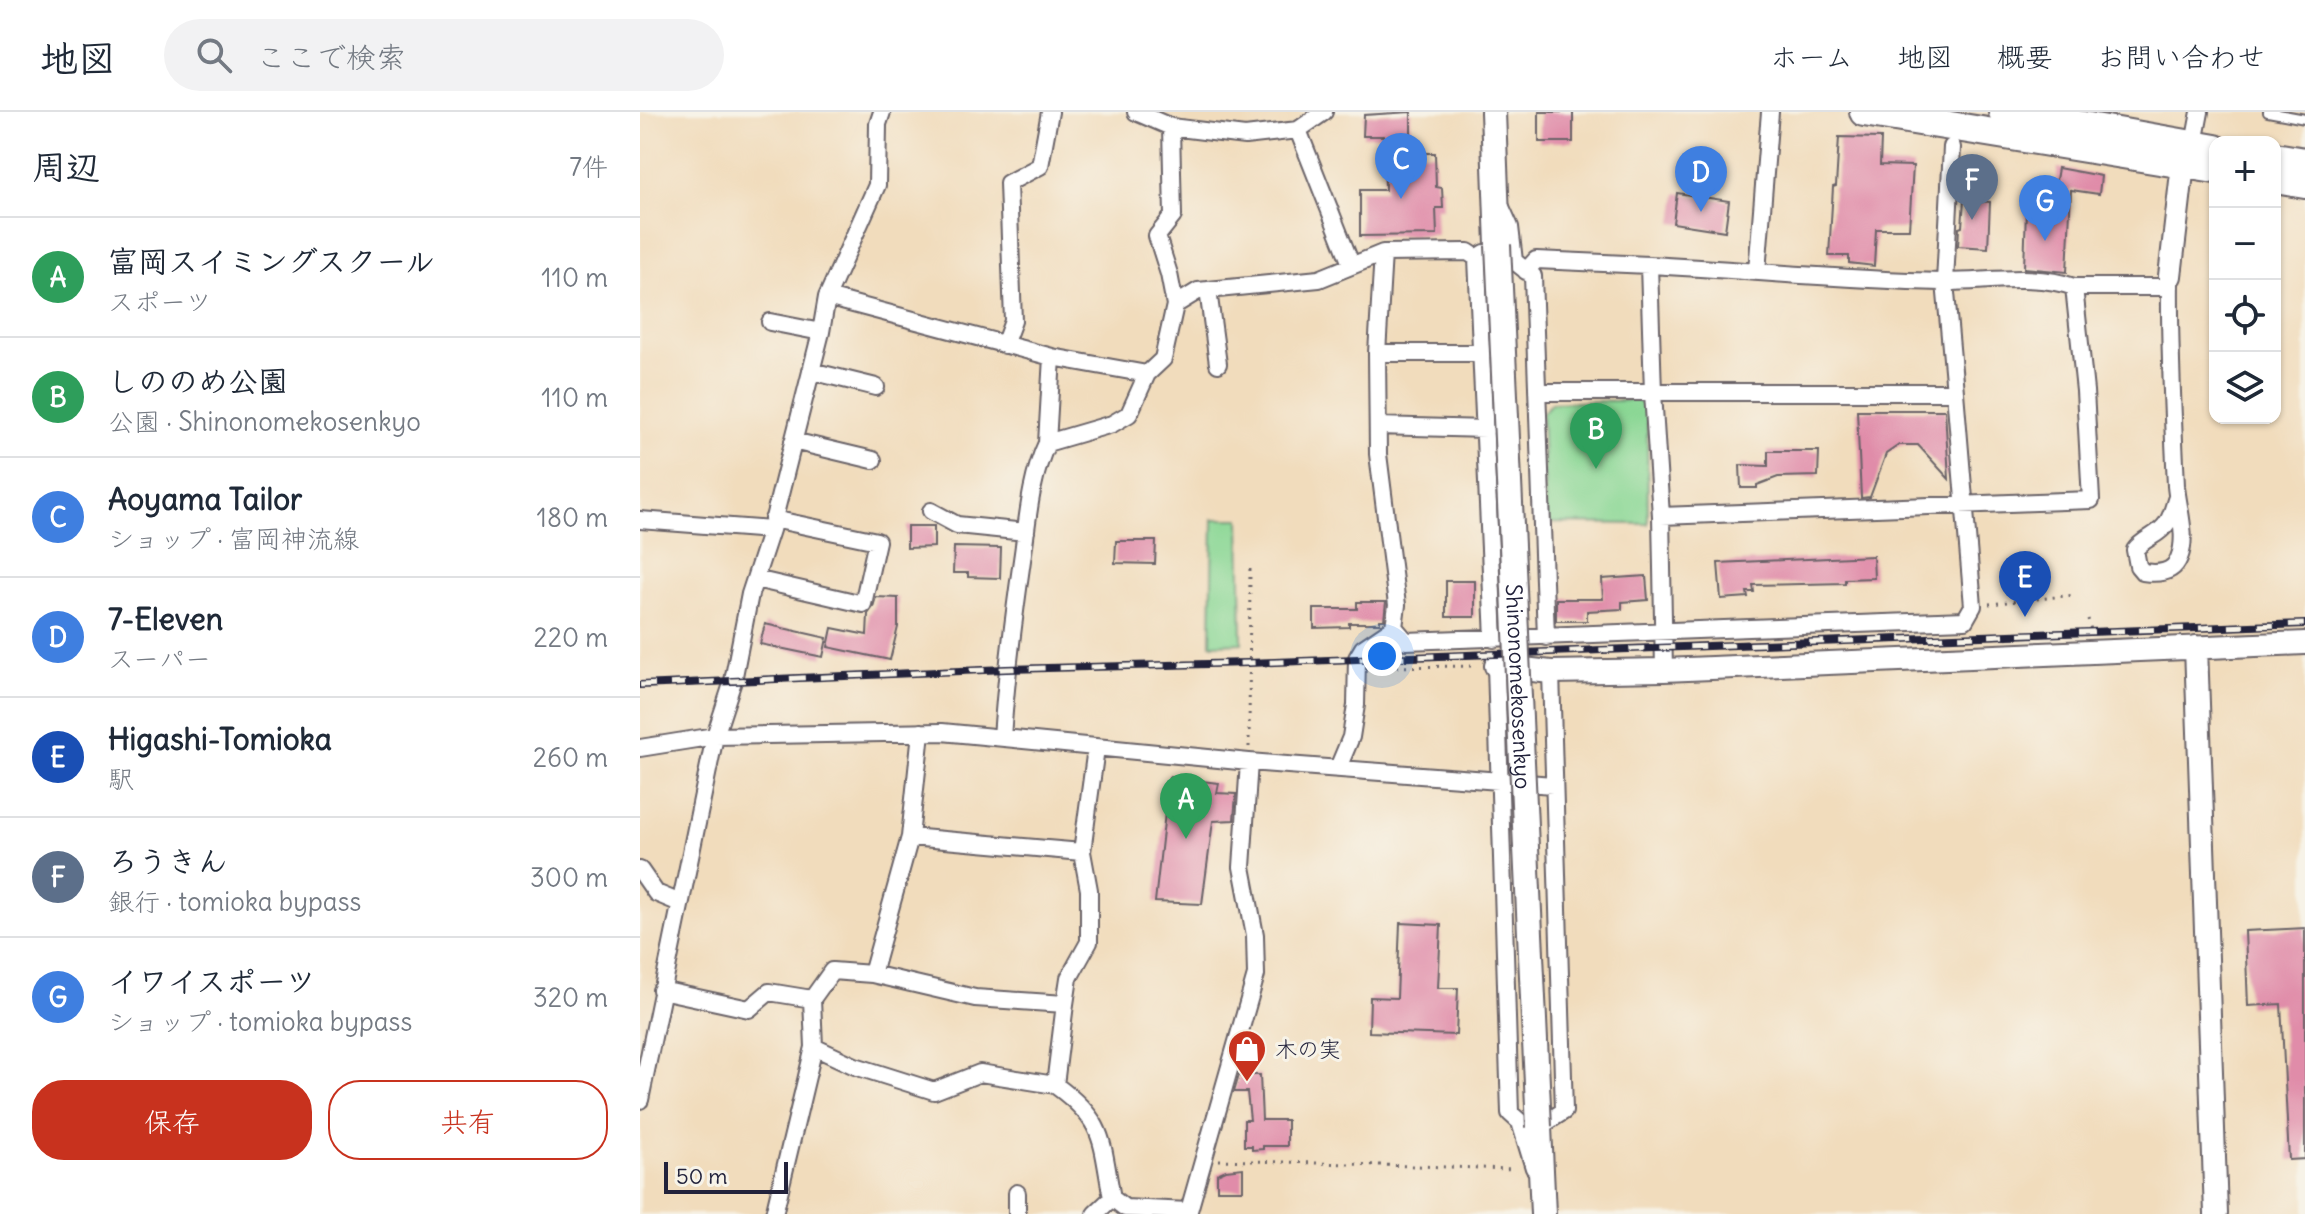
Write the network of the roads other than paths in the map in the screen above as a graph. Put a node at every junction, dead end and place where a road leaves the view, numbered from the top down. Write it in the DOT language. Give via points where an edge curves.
graph roads {
  1 [pos="882,112"];
  2 [pos="1050,112"];
  3 [pos="1136,112"];
  4 [pos="1324,112"];
  5 [pos="1493,112"];
  6 [pos="1770,112"];
  7 [pos="1864,112"];
  8 [pos="2003,112"];
  9 [pos="2200,112"];
  10 [pos="2268,112"];
  11 [pos="2299,116"];
  12 [pos="1171,127"];
  13 [pos="1298,130"];
  14 [pos="1952,147"];
  15 [pos="2198,153"];
  16 [pos="2281,158"];
  17 [pos="2305,162"];
  18 [pos="2281,180"];
  19 [pos="2305,184"];
  20 [pos="1497,198"];
  21 [pos="1498,245"];
  22 [pos="1383,253"];
  23 [pos="1477,258"];
  24 [pos="1351,264"];
  25 [pos="1649,265"];
  26 [pos="1526,271"];
  27 [pos="1757,271"];
  28 [pos="1945,282"];
  29 [pos="2170,282"];
  30 [pos="2074,287"];
  31 [pos="1208,290"];
  32 [pos="827,297"];
  33 [pos="1175,305"];
  34 [pos="770,322"];
  35 [pos="821,332"];
  36 [pos="1004,345"];
  37 [pos="1377,353"];
  38 [pos="1483,353"];
  39 [pos="1052,357"];
  40 [pos="1218,364"];
  41 [pos="811,371"];
  42 [pos="1147,374"];
  43 [pos="876,387"];
  44 [pos="1537,392"];
  45 [pos="1955,392"];
  46 [pos="1653,393"];
  47 [pos="1378,426"];
  48 [pos="1486,429"];
  49 [pos="793,441"];
  50 [pos="1047,443"];
  51 [pos="873,460"];
  52 [pos="2177,497"];
  53 [pos="1965,505"];
  54 [pos="931,511"];
  55 [pos="1661,516"];
  56 [pos="640,520"];
  57 [pos="772,524"];
  58 [pos="1026,532"];
  59 [pos="755,579"];
  60 [pos="1394,627"];
  61 [pos="1663,630"];
  62 [pos="1546,637"];
  63 [pos="1494,639"];
  64 [pos="2305,643"];
  65 [pos="2196,647"];
  66 [pos="1496,666"];
  67 [pos="1664,670"];
  68 [pos="1551,672"];
  69 [pos="921,732"];
  70 [pos="715,736"];
  71 [pos="1002,738"];
  72 [pos="640,748"];
  73 [pos="1096,748"];
  74 [pos="1249,762"];
  75 [pos="1338,768"];
  76 [pos="1499,781"];
  77 [pos="1553,785"];
  78 [pos="910,837"];
  79 [pos="1082,852"];
  80 [pos="640,870"];
  81 [pos="680,903"];
  82 [pos="872,974"];
  83 [pos="661,990"];
  84 [pos="812,999"];
  85 [pos="1065,1004"];
  86 [pos="645,1042"];
  87 [pos="814,1047"];
  88 [pos="1055,1085"];
  89 [pos="640,1100"];
  90 [pos="1539,1127"];
  91 [pos="1017,1193"];
  92 [pos="1112,1198"];
  93 [pos="1543,1205"];
  94 [pos="1188,1213"];
  95 [pos="774,1214"];
  96 [pos="1017,1214"];
  97 [pos="1095,1214"];
  98 [pos="2216,1214"];
  1 -- 32 [label="street" via="877,185"];
  2 -- 36 [label="street" via="1040,166 1008,183 1013,321"];
  3 -- 12 [label="street"];
  4 -- 13 [label="street"];
  5 -- 20 [label="main road, Shinonomekosenkyo"];
  6 -- 27 [label="street"];
  7 -- 15 [label="highway"];
  8 -- 15 [label="highway"];
  9 -- 15 [label="street"];
  10 -- 11 [label="lane"];
  12 -- 13 [label="street" via="1245,136"];
  12 -- 33 [label="street" via="1173,216 1157,236"];
  13 -- 24 [label="street"];
  14 -- 28 [label="street"];
  15 -- 29 [label="street"];
  16 -- 17 [label="highway"];
  18 -- 19 [label="highway"];
  20 -- 21 [label="main road, Shinonomekosenkyo"];
  20 -- 26 [label="street" via="1510,227 1514,261"];
  21 -- 23 [label="street"];
  21 -- 90 [label="main road, Shinonomekosenkyo, bridge"];
  22 -- 23 [label="street" via="1468,252"];
  22 -- 24 [label="street"];
  22 -- 37 [label="street"];
  23 -- 38 [label="street"];
  24 -- 31 [label="street" via="1319,279"];
  25 -- 26 [label="street" via="1536,260"];
  25 -- 27 [label="street"];
  25 -- 46 [label="street"];
  26 -- 44 [label="street" via="1533,276"];
  27 -- 28 [label="street"];
  28 -- 30 [label="street" via="2012,280"];
  28 -- 45 [label="street"];
  29 -- 30 [label="street"];
  29 -- 52 [label="street"];
  30 -- 53 [label="street" via="2091,500"];
  31 -- 33 [label="street"];
  31 -- 40 [label="street"];
  32 -- 35 [label="street"];
  32 -- 36 [label="street"];
  33 -- 42 [label="street" via="1163,359"];
  34 -- 35 [label="street"];
  35 -- 41 [label="street"];
  36 -- 39 [label="street"];
  37 -- 38 [label="street"];
  37 -- 47 [label="street"];
  38 -- 48 [label="street"];
  39 -- 42 [label="street"];
  39 -- 50 [label="street"];
  41 -- 43 [label="street"];
  41 -- 49 [label="street"];
  42 -- 50 [label="street" via="1129,414"];
  44 -- 46 [label="street"];
  44 -- 62 [label="street"];
  45 -- 46 [label="street"];
  45 -- 53 [label="street"];
  46 -- 55 [label="street"];
  47 -- 48 [label="street"];
  47 -- 60 [label="street" via="1397,605"];
  48 -- 63 [label="street"];
  49 -- 51 [label="street"];
  49 -- 57 [label="street"];
  50 -- 58 [label="street"];
  53 -- 55 [label="street"];
  53 -- 61 [label="street" via="1973,606 1965,620"];
  54 -- 58 [label="street" via="957,525"];
  55 -- 61 [label="street"];
  56 -- 57 [label="street"];
  57 -- 59 [label="street"];
  57 -- 59 [label="street" via="877,541 863,604"];
  58 -- 71 [label="street" via="1006,669"];
  59 -- 70 [label="street"];
  60 -- 63 [label="street" via="1406,641"];
  60 -- 75 [label="street" via="1357,658 1351,737"];
  61 -- 62 [label="street"];
  61 -- 67 [label="street"];
  62 -- 63 [label="street"];
  64 -- 65 [label="street"];
  65 -- 67 [label="street"];
  65 -- 98 [label="street"];
  66 -- 68 [label="street"];
  66 -- 76 [label="street"];
  67 -- 68 [label="street"];
  68 -- 77 [label="street"];
  69 -- 70 [label="street"];
  69 -- 71 [label="street"];
  69 -- 78 [label="street"];
  70 -- 72 [label="street"];
  70 -- 81 [label="street"];
  71 -- 73 [label="street"];
  73 -- 74 [label="street"];
  73 -- 79 [label="street"];
  74 -- 75 [label="street"];
  74 -- 94 [label="street" via="1242,867 1255,935 1256,975"];
  75 -- 76 [label="street"];
  76 -- 77 [label="street"];
  76 -- 93 [label="street" via="1510,1113 1520,1122"];
  77 -- 90 [label="street" via="1564,1111"];
  78 -- 79 [label="street"];
  78 -- 82 [label="street"];
  79 -- 85 [label="street" via="1089,890 1089,942 1069,978"];
  80 -- 81 [label="street" via="656,893"];
  81 -- 83 [label="street"];
  82 -- 84 [label="street" via="832,971"];
  82 -- 85 [label="street" via="975,998"];
  83 -- 84 [label="street" via="749,1009 769,992"];
  83 -- 86 [label="street"];
  84 -- 87 [label="street"];
  85 -- 88 [label="street"];
  86 -- 89 [label="street"];
  87 -- 88 [label="street" via="934,1091 980,1073"];
  87 -- 95 [label="street"];
  88 -- 92 [label="street" via="1089,1113 1100,1134"];
  90 -- 93 [label="main road, Shinonomekosenkyo"];
  91 -- 96 [label="street"];
  92 -- 94 [label="street" via="1125,1208"];
  92 -- 97 [label="street"];
}
